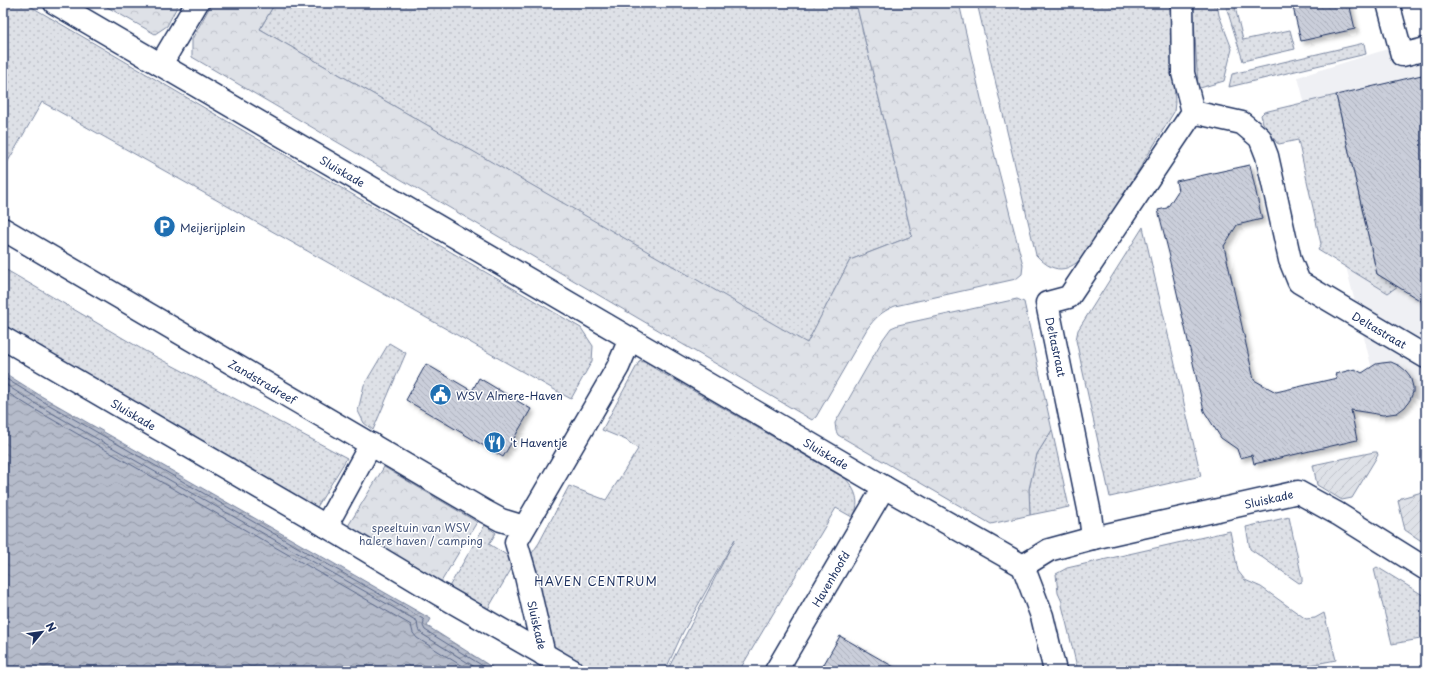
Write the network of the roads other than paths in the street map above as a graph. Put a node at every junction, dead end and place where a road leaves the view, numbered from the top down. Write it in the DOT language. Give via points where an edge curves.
graph roads {
  1 [pos="55,3"];
  2 [pos="197,3"];
  3 [pos="1182,3"];
  4 [pos="1388,3"];
  5 [pos="1426,49"];
  6 [pos="161,64"];
  7 [pos="1193,112"];
  8 [pos="3,229"];
  9 [pos="3,338"];
  10 [pos="630,339"];
  11 [pos="1426,357"];
  12 [pos="371,444"];
  13 [pos="884,487"];
  14 [pos="326,526"];
  15 [pos="524,527"];
  16 [pos="1093,538"];
  17 [pos="1023,566"];
  18 [pos="1426,569"];
  19 [pos="544,655"];
  20 [pos="573,671"];
  21 [pos="776,671"];
  22 [pos="1055,671"];
  1 -- 6 [label="street, Sluiskade"];
  2 -- 6 [label="street"];
  3 -- 7 [label="street" via="1183,73"];
  4 -- 5 [label="street" via="1402,55"];
  6 -- 10 [label="street, Sluiskade"];
  7 -- 11 [label="street, Deltastraat" via="1242,123 1260,138 1267,156 1290,260 1299,282"];
  7 -- 16 [label="street, Deltastraat" via="1069,297 1047,303"];
  8 -- 12 [label="street, Zandstradreef"];
  9 -- 14 [label="street, Sluiskade"];
  10 -- 13 [label="street, Sluiskade"];
  10 -- 15 [label="street, Sluiskade" via="618,367"];
  12 -- 14 [label="street"];
  12 -- 15 [label="street, Zandstradreef" via="501,520"];
  13 -- 17 [label="street, Sluiskade"];
  13 -- 21 [label="street, Havenhoofd"];
  14 -- 19 [label="street, Sluiskade"];
  15 -- 19 [label="street, Sluiskade" via="516,542"];
  16 -- 17 [label="street" via="1049,550"];
  16 -- 18 [label="street, Sluiskade" via="1298,492"];
  17 -- 22 [label="street" via="1042,616"];
  19 -- 20 [label="street, Sluiskade"];
}
